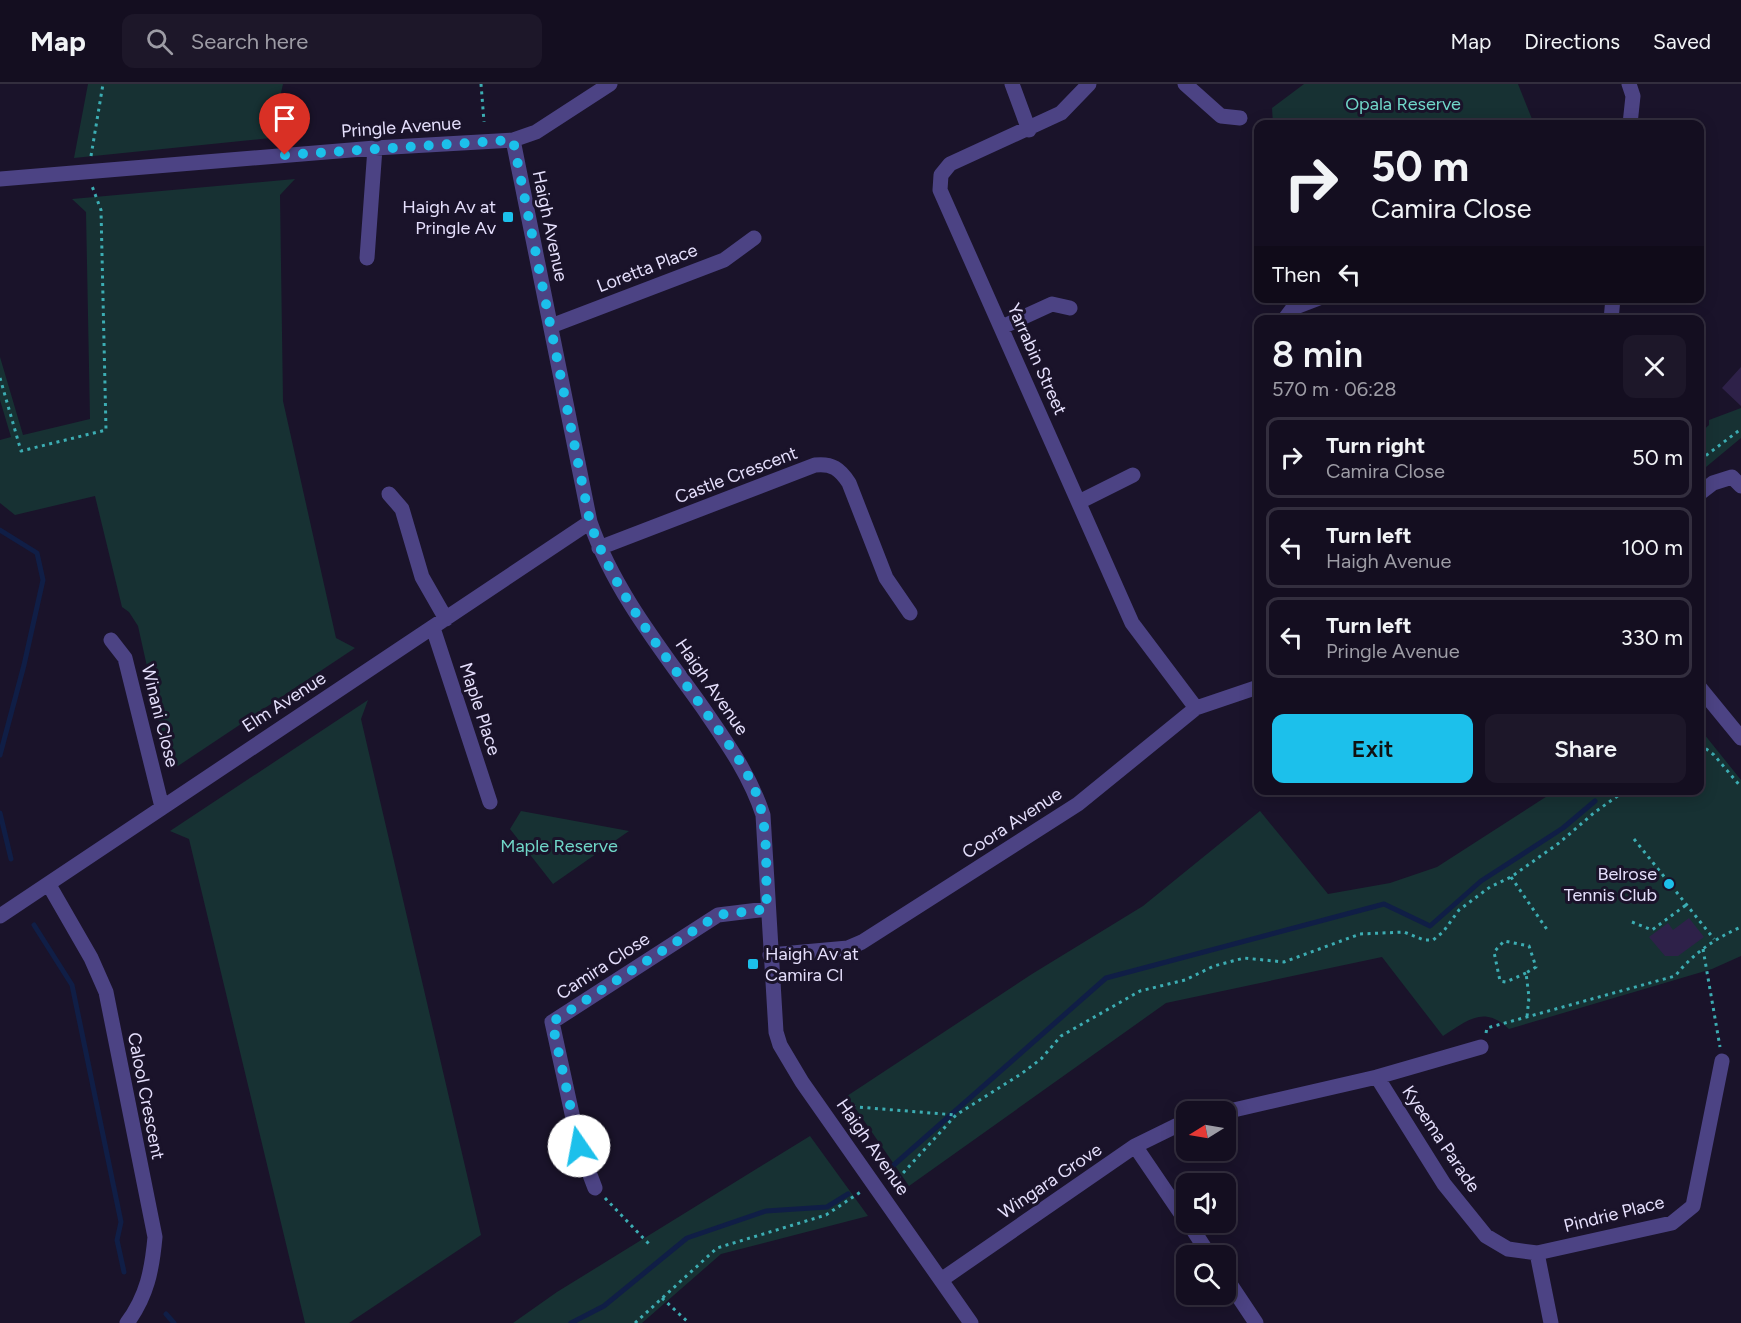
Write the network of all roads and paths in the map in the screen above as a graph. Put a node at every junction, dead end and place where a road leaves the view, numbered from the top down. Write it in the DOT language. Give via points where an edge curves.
graph roads {
  1 [pos="103,84"];
  2 [pos="481,84"];
  3 [pos="610,84"];
  4 [pos="1012,84"];
  5 [pos="1089,84"];
  6 [pos="1185,84"];
  7 [pos="1629,84"];
  8 [pos="1240,118"];
  9 [pos="1630,120"];
  10 [pos="484,122"];
  11 [pos="1029,130"];
  12 [pos="513,140"];
  13 [pos="375,148"];
  14 [pos="88,171"];
  15 [pos="0,179"];
  16 [pos="754,238"];
  17 [pos="367,258"];
  18 [pos="1306,303"];
  19 [pos="1070,308"];
  20 [pos="1288,315"];
  21 [pos="551,326"];
  22 [pos="1002,327"];
  23 [pos="0,378"];
  24 [pos="1741,429"];
  25 [pos="1704,457"];
  26 [pos="1133,475"];
  27 [pos="1741,486"];
  28 [pos="1704,490"];
  29 [pos="389,494"];
  30 [pos="1078,502"];
  31 [pos="590,522"];
  32 [pos="599,548"];
  33 [pos="909,613"];
  34 [pos="446,619"];
  35 [pos="433,628"];
  36 [pos="111,640"];
  37 [pos="1254,688"];
  38 [pos="1704,693"];
  39 [pos="1196,708"];
  40 [pos="1741,738"];
  41 [pos="1704,747"];
  42 [pos="1741,787"];
  43 [pos="1619,795"];
  44 [pos="490,802"];
  45 [pos="162,807"];
  46 [pos="1634,839"];
  47 [pos="1511,876"];
  48 [pos="49,885"];
  49 [pos="1686,905"];
  50 [pos="767,909"];
  51 [pos="0,916"];
  52 [pos="1632,922"];
  53 [pos="1741,927"];
  54 [pos="1548,931"];
  55 [pos="1714,939"];
  56 [pos="1703,949"];
  57 [pos="770,955"];
  58 [pos="1526,973"];
  59 [pos="1527,1017"];
  60 [pos="1482,1047"];
  61 [pos="1722,1061"];
  62 [pos="1377,1077"];
  63 [pos="845,1106"];
  64 [pos="1236,1109"];
  65 [pos="956,1115"];
  66 [pos="1176,1126"];
  67 [pos="1136,1146"];
  68 [pos="595,1188"];
  69 [pos="879,1189"];
  70 [pos="1176,1206"];
  71 [pos="649,1244"];
  72 [pos="1537,1253"];
  73 [pos="940,1280"];
  74 [pos="1236,1293"];
  75 [pos="662,1298"];
  76 [pos="127,1323"];
  77 [pos="635,1323"];
  78 [pos="688,1323"];
  79 [pos="971,1323"];
  80 [pos="1256,1323"];
  81 [pos="1551,1323"];
  1 -- 14 [label="path"];
  2 -- 10 [label="path"];
  3 -- 12 [label="street, Pringle Avenue" via="536,132"];
  4 -- 11 [label="street"];
  5 -- 11 [label="street, Yarrabin Street" via="1061,113"];
  6 -- 8 [label="street" via="1221,116"];
  7 -- 9 [label="street" via="1633,96"];
  11 -- 22 [label="street, Yarrabin Street" via="950,164 941,175 940,190 950,217"];
  12 -- 13 [label="street, Pringle Avenue"];
  12 -- 21 [label="street, Haigh Avenue"];
  13 -- 14 [label="street, Pringle Avenue"];
  13 -- 17 [label="street"];
  14 -- 15 [label="street, Pringle Avenue"];
  14 -- 23 [label="path" via="101,210 106,430 21,451"];
  16 -- 21 [label="street, Loretta Place" via="724,260"];
  18 -- 20 [label="street" via="1293,308"];
  19 -- 22 [label="street" via="1052,304"];
  21 -- 31 [label="street, Haigh Avenue"];
  22 -- 30 [label="street, Yarrabin Street"];
  24 -- 25 [label="path"];
  26 -- 30 [label="street"];
  27 -- 28 [label="street" via="1732,477"];
  29 -- 34 [label="street" via="402,508 422,577"];
  30 -- 39 [label="street, Yarrabin Street" via="1132,623"];
  31 -- 32 [label="street, Haigh Avenue"];
  31 -- 34 [label="street, Elm Avenue"];
  32 -- 33 [label="street, Castle Crescent" via="815,465 827,464 841,470 849,483 886,578"];
  32 -- 50 [label="street, Haigh Avenue" via="625,597 754,788 763,815"];
  34 -- 35 [label="street, Elm Avenue"];
  35 -- 44 [label="street, Maple Place"];
  35 -- 45 [label="street, Elm Avenue"];
  36 -- 45 [label="street, Winani Close" via="125,658"];
  37 -- 39 [label="street, Coora Avenue"];
  38 -- 40 [label="street"];
  39 -- 57 [label="street, Coora Avenue" via="1069,810 862,942 848,948"];
  41 -- 42 [label="path"];
  43 -- 47 [label="path"];
  45 -- 48 [label="street, Elm Avenue"];
  46 -- 49 [label="path"];
  47 -- 54 [label="path"];
  47 -- 65 [label="path" via="1490,886 1459,910 1433,940 1404,932 1360,934 1284,962 1244,958 1185,980 1140,991 1061,1036 1041,1059"];
  48 -- 51 [label="street, Elm Avenue"];
  48 -- 76 [label="street, Calool Crescent" via="105,992 155,1237 152,1273 139,1308"];
  49 -- 52 [label="path" via="1652,930"];
  49 -- 55 [label="path"];
  50 -- 57 [label="street, Haigh Avenue"];
  50 -- 68 [label="street, Camira Close" via="718,915 552,1022 579,1146"];
  53 -- 55 [label="path"];
  55 -- 56 [label="path"];
  56 -- 59 [label="path" via="1675,976"];
  56 -- 61 [label="path"];
  57 -- 69 [label="street, Haigh Avenue" via="780,1045"];
  58 -- 58 [label="path" via="1536,967 1529,946 1504,941 1494,952 1500,981"];
  58 -- 59 [label="path"];
  59 -- 60 [label="path" via="1488,1028"];
  60 -- 62 [label="street"];
  61 -- 72 [label="street, Pindrie Place" via="1693,1206 1672,1223"];
  62 -- 64 [label="street"];
  62 -- 72 [label="street, Kyeema Parade" via="1444,1184 1486,1236 1508,1249"];
  63 -- 65 [label="path"];
  65 -- 69 [label="path"];
  66 -- 67 [label="street, Wingara Grove"];
  67 -- 70 [label="street"];
  67 -- 73 [label="street, Wingara Grove"];
  68 -- 71 [label="path"];
  69 -- 73 [label="street, Haigh Avenue"];
  69 -- 75 [label="path" via="826,1215 717,1248"];
  72 -- 81 [label="street"];
  73 -- 79 [label="street, Haigh Avenue"];
  74 -- 80 [label="street"];
  75 -- 77 [label="path"];
  75 -- 78 [label="path"];
}
